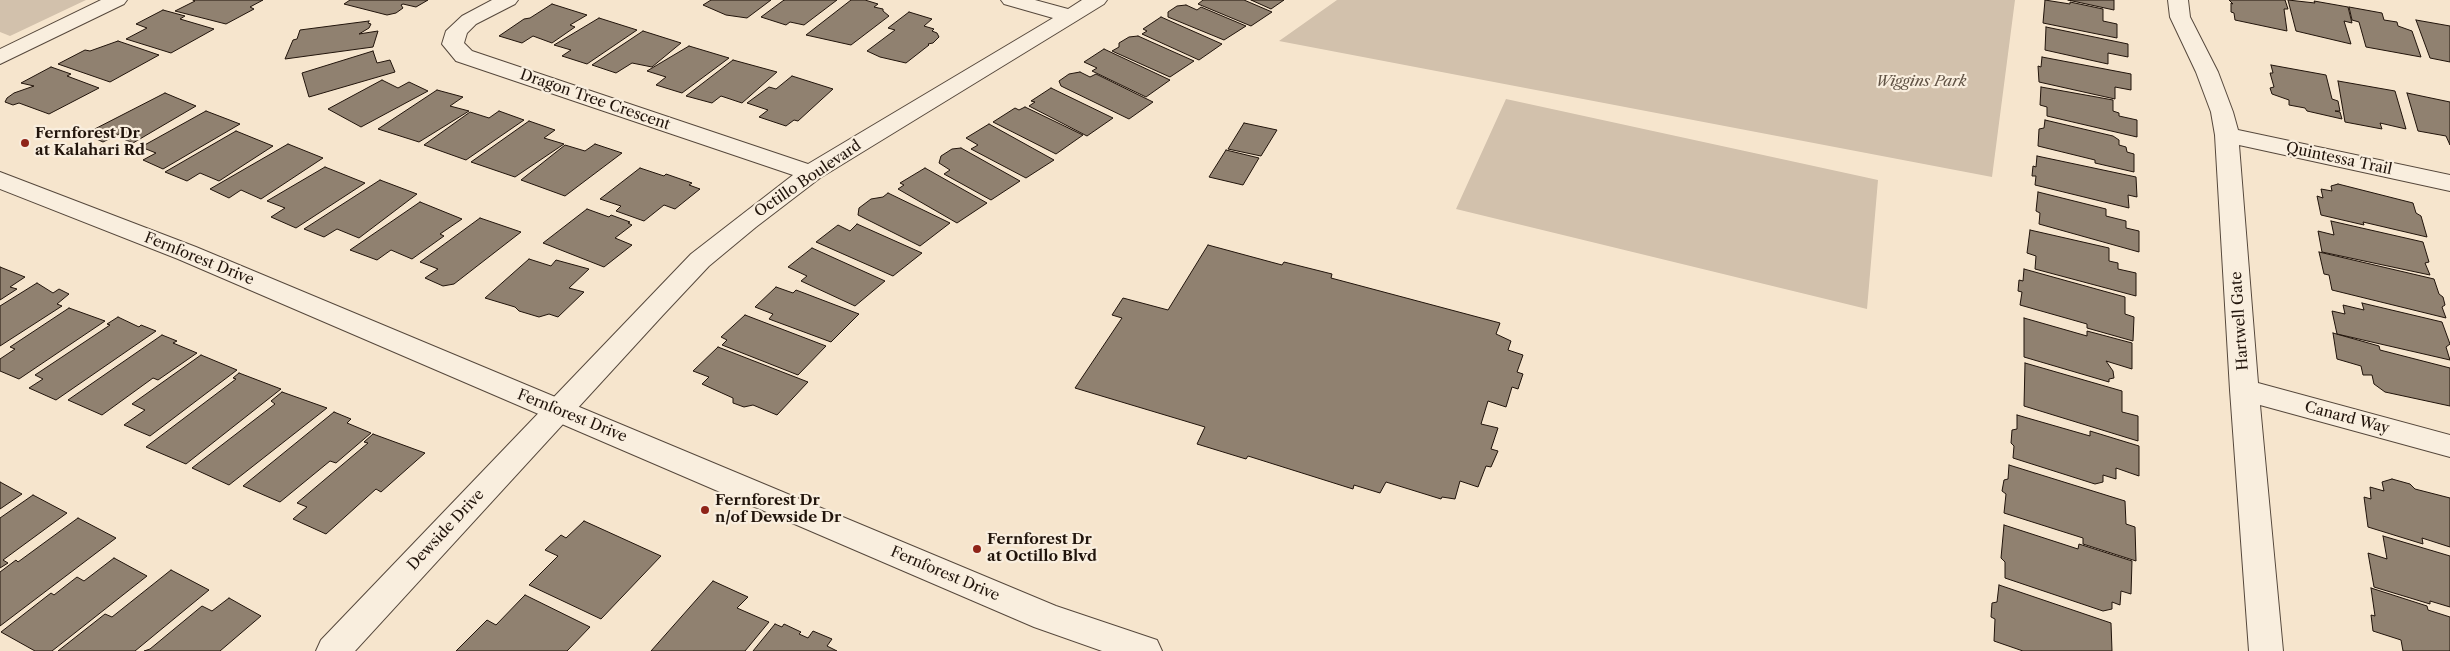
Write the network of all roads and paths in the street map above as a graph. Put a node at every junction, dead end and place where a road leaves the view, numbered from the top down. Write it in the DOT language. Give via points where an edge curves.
graph roads {
  1 [pos="117,0"];
  2 [pos="508,0"];
  3 [pos="1012,0"];
  4 [pos="1097,0"];
  5 [pos="2178,0"];
  6 [pos="1071,16"];
  7 [pos="0,57"];
  8 [pos="2227,135"];
  9 [pos="811,173"];
  10 [pos="0,180"];
  11 [pos="2450,183"];
  12 [pos="2244,390"];
  13 [pos="559,410"];
  14 [pos="2450,446"];
  15 [pos="333,651"];
  16 [pos="1145,651"];
  17 [pos="2266,651"];
  1 -- 7 [label="street"];
  2 -- 9 [label="street, Dragon Tree Crescent" via="469,20 457,30 453,44 464,56"];
  3 -- 6 [label="street"];
  4 -- 6 [label="street, Octillo Boulevard"];
  5 -- 8 [label="street, Hartwell Gate" via="2180,17 2207,72"];
  6 -- 9 [label="street, Octillo Boulevard"];
  8 -- 11 [label="street, Quintessa Trail"];
  8 -- 12 [label="street, Hartwell Gate"];
  9 -- 13 [label="street, Octillo Boulevard" via="700,260"];
  10 -- 13 [label="street, Fernforest Drive" via="187,253"];
  12 -- 14 [label="street, Canard Way"];
  12 -- 17 [label="street, Hartwell Gate"];
  13 -- 15 [label="street, Dewside Drive"];
  13 -- 16 [label="street, Fernforest Drive" via="1037,613"];
}
